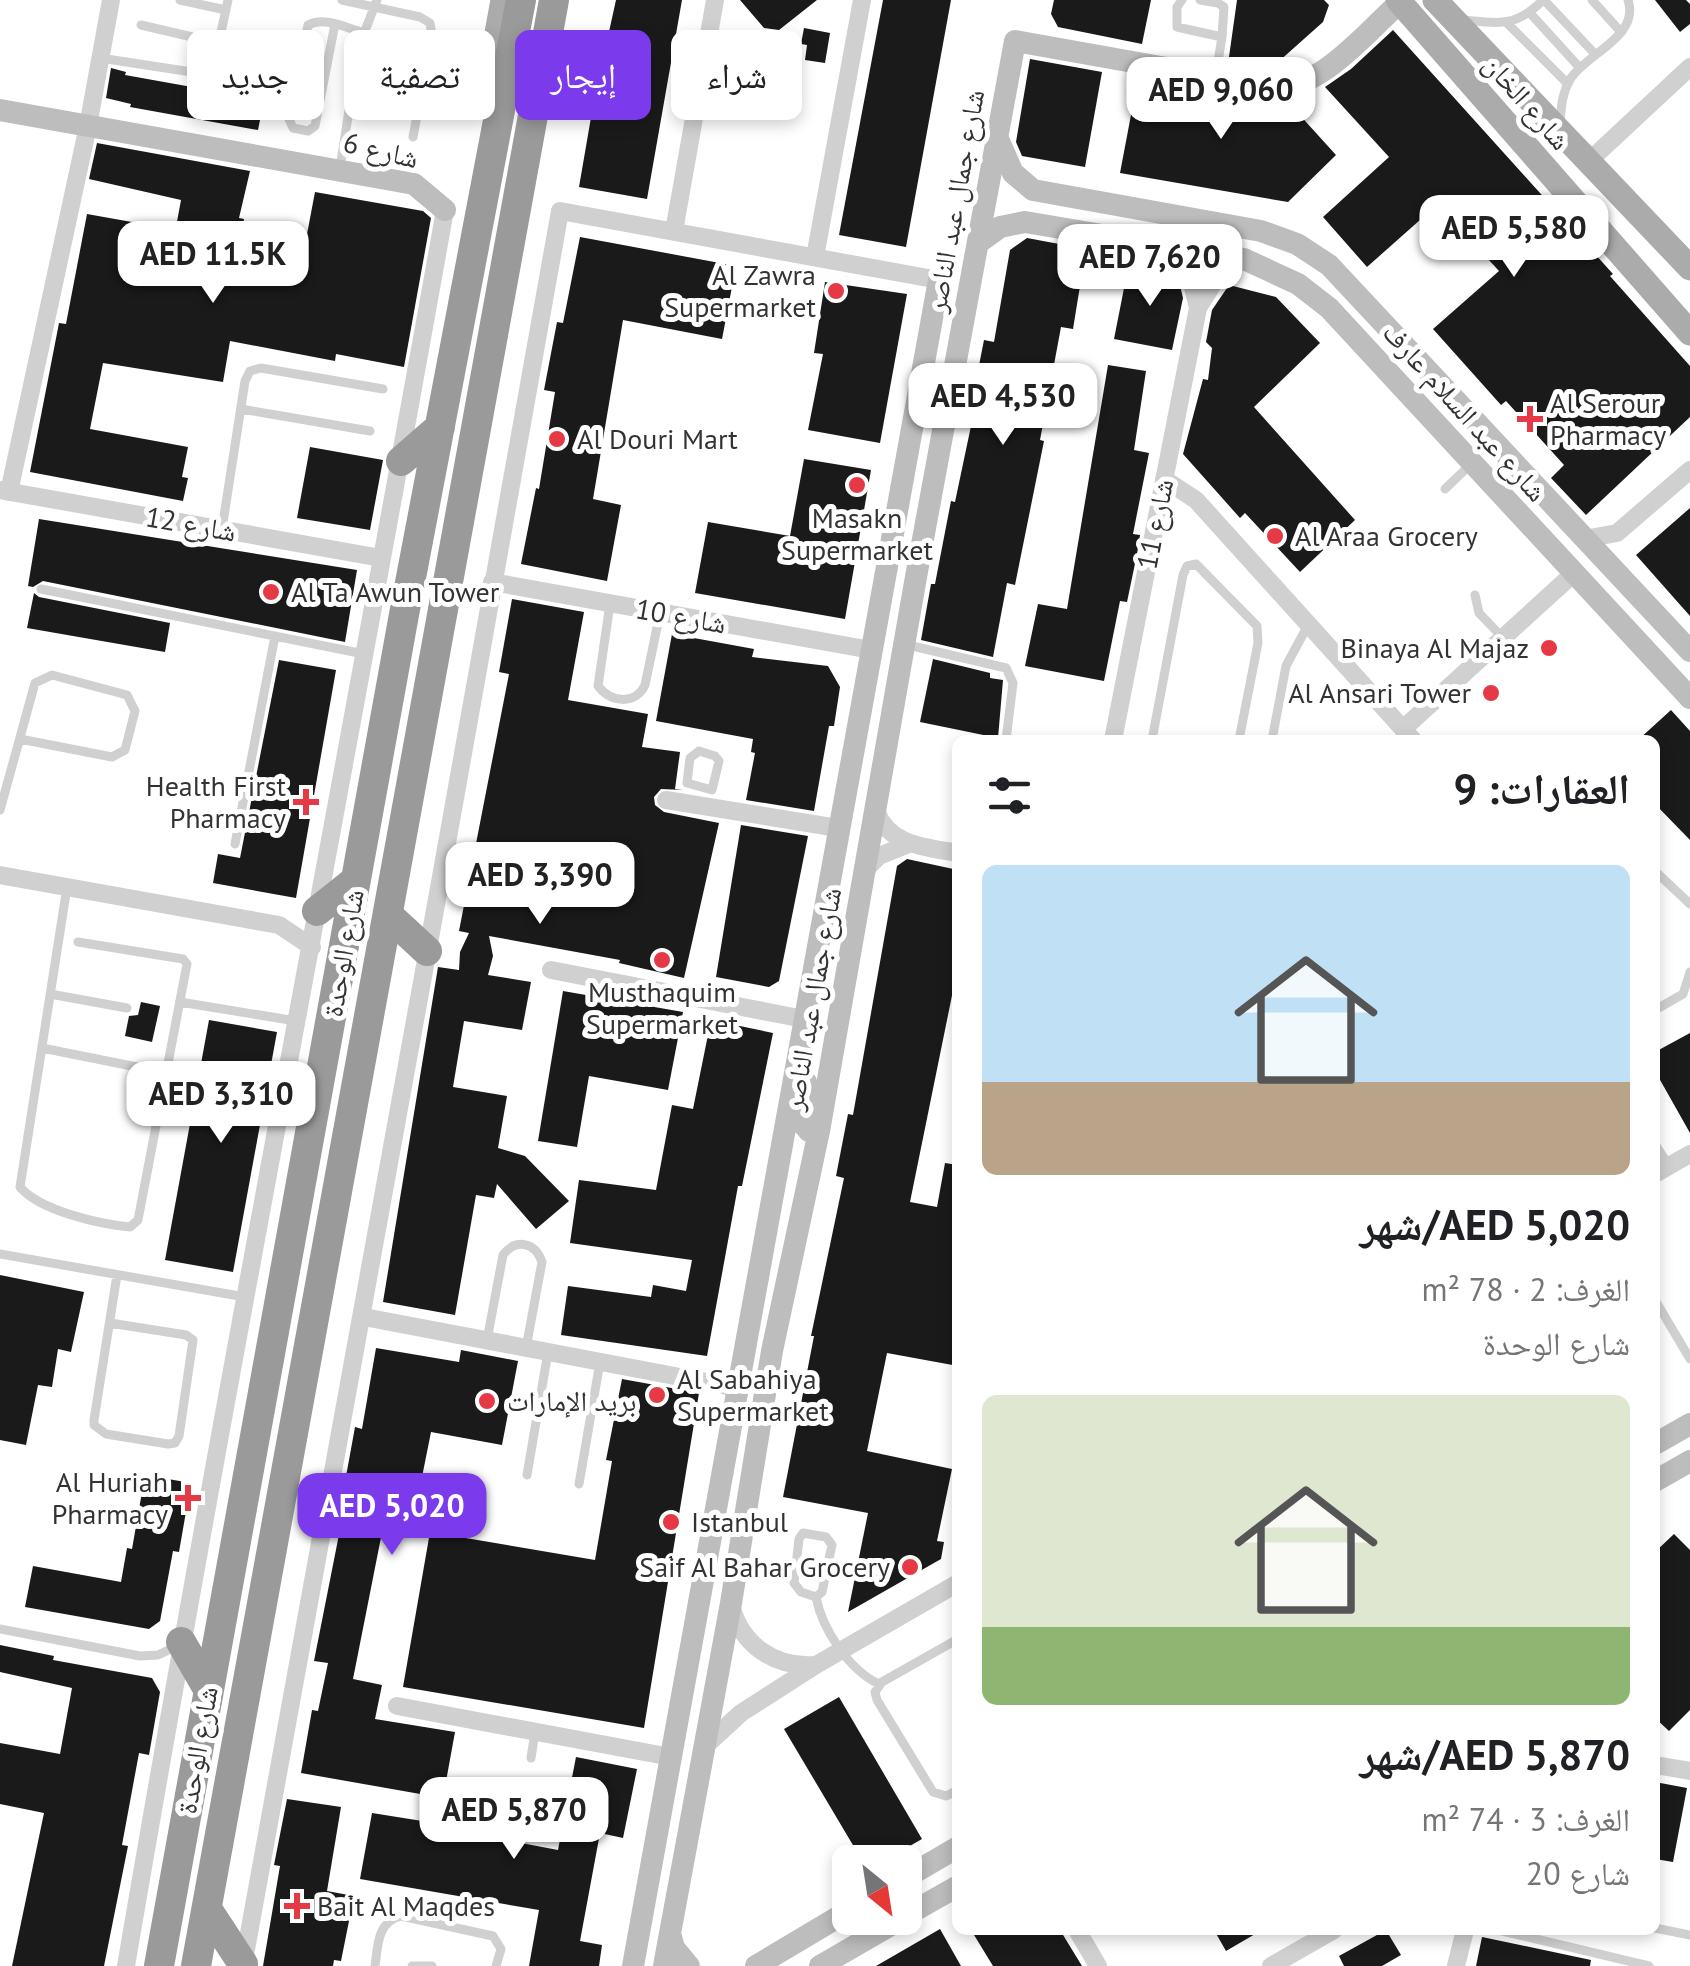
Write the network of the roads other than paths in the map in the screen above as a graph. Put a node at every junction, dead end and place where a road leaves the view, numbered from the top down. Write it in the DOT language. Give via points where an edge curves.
graph roads {
  1 [pos="110,0"];
  2 [pos="180,0"];
  3 [pos="342,0"];
  4 [pos="503,0"];
  5 [pos="521,0"];
  6 [pos="554,0"];
  7 [pos="715,0"];
  8 [pos="862,0"];
  9 [pos="1182,0"];
  10 [pos="1200,0"];
  11 [pos="1544,0"];
  12 [pos="1592,0"];
  13 [pos="1628,0"];
  14 [pos="1399,1"];
  15 [pos="375,4"];
  16 [pos="227,5"];
  17 [pos="1444,9"];
  18 [pos="1530,12"];
  19 [pos="1506,23"];
  20 [pos="335,24"];
  21 [pos="140,26"];
  22 [pos="221,30"];
  23 [pos="355,30"];
  24 [pos="363,30"];
  25 [pos="1621,32"];
  26 [pos="187,36"];
  27 [pos="1222,37"];
  28 [pos="1595,54"];
  29 [pos="100,58"];
  30 [pos="1690,67"];
  31 [pos="1580,68"];
  32 [pos="187,71"];
  33 [pos="1215,76"];
  34 [pos="1568,84"];
  35 [pos="501,104"];
  36 [pos="0,110"];
  37 [pos="347,120"];
  38 [pos="88,126"];
  39 [pos="1560,132"];
  40 [pos="413,137"];
  41 [pos="998,138"];
  42 [pos="1588,162"];
  43 [pos="339,170"];
  44 [pos="445,210"];
  45 [pos="1195,219"];
  46 [pos="674,231"];
  47 [pos="1100,236"];
  48 [pos="978,243"];
  49 [pos="1175,247"];
  50 [pos="814,257"];
  51 [pos="1244,259"];
  52 [pos="1690,268"];
  53 [pos="940,280"];
  54 [pos="1198,308"];
  55 [pos="1690,333"];
  56 [pos="1392,377"];
  57 [pos="382,389"];
  58 [pos="1464,408"];
  59 [pos="241,410"];
  60 [pos="440,427"];
  61 [pos="370,431"];
  62 [pos="401,461"];
  63 [pos="1471,464"];
  64 [pos="1690,470"];
  65 [pos="1164,479"];
  66 [pos="1445,489"];
  67 [pos="4,491"];
  68 [pos="222,530"];
  69 [pos="1584,540"];
  70 [pos="381,558"];
  71 [pos="1573,574"];
  72 [pos="492,582"];
  73 [pos="40,589"];
  74 [pos="1474,595"];
  75 [pos="610,604"];
  76 [pos="660,613"];
  77 [pos="1308,624"];
  78 [pos="275,636"];
  79 [pos="1503,638"];
  80 [pos="905,644"];
  81 [pos="870,650"];
  82 [pos="1690,651"];
  83 [pos="364,654"];
  84 [pos="1690,698"];
  85 [pos="1408,734"];
  86 [pos="1007,735"];
  87 [pos="1115,735"];
  88 [pos="1153,735"];
  89 [pos="1241,735"];
  90 [pos="1273,735"];
  91 [pos="20,739"];
  92 [pos="712,790"];
  93 [pos="666,800"];
  94 [pos="0,810"];
  95 [pos="876,811"];
  96 [pos="725,812"];
  97 [pos="838,828"];
  98 [pos="236,844"];
  99 [pos="909,844"];
  100 [pos="952,852"];
  101 [pos="864,871"];
  102 [pos="0,875"];
  103 [pos="1660,878"];
  104 [pos="356,880"];
  105 [pos="68,887"];
  106 [pos="1690,904"];
  107 [pos="318,911"];
  108 [pos="388,915"];
  109 [pos="279,925"];
  110 [pos="78,942"];
  111 [pos="312,947"];
  112 [pos="426,951"];
  113 [pos="551,970"];
  114 [pos="1690,972"];
  115 [pos="1686,992"];
  116 [pos="50,994"];
  117 [pos="180,1002"];
  118 [pos="1690,1004"];
  119 [pos="1660,1007"];
  120 [pos="127,1008"];
  121 [pos="804,1019"];
  122 [pos="299,1022"];
  123 [pos="42,1048"];
  124 [pos="797,1056"];
  125 [pos="167,1073"];
  126 [pos="819,1132"];
  127 [pos="1690,1154"];
  128 [pos="1662,1170"];
  129 [pos="0,1254"];
  130 [pos="760,1254"];
  131 [pos="118,1276"];
  132 [pos="248,1297"];
  133 [pos="1660,1308"];
  134 [pos="364,1317"];
  135 [pos="110,1323"];
  136 [pos="487,1340"];
  137 [pos="526,1348"];
  138 [pos="772,1351"];
  139 [pos="548,1352"];
  140 [pos="1690,1359"];
  141 [pos="600,1362"];
  142 [pos="738,1388"];
  143 [pos="1690,1424"];
  144 [pos="1660,1441"];
  145 [pos="1690,1461"];
  146 [pos="527,1474"];
  147 [pos="1660,1479"];
  148 [pos="579,1484"];
  149 [pos="952,1586"];
  150 [pos="816,1596"];
  151 [pos="731,1603"];
  152 [pos="0,1629"];
  153 [pos="181,1642"];
  154 [pos="952,1643"];
  155 [pos="842,1650"];
  156 [pos="816,1665"];
  157 [pos="879,1684"];
  158 [pos="208,1689"];
  159 [pos="397,1706"];
  160 [pos="535,1732"];
  161 [pos="704,1746"];
  162 [pos="671,1757"];
  163 [pos="532,1758"];
  164 [pos="1660,1766"];
  165 [pos="1690,1771"];
  166 [pos="952,1792"];
  167 [pos="952,1851"];
  168 [pos="952,1866"];
  169 [pos="922,1868"];
  170 [pos="922,1882"];
  171 [pos="952,1889"];
  172 [pos="922,1905"];
  173 [pos="207,1910"];
  174 [pos="832,1921"];
  175 [pos="1660,1929"];
  176 [pos="670,1933"];
  177 [pos="870,1935"];
  178 [pos="1080,1935"];
  179 [pos="1325,1935"];
  180 [pos="1464,1935"];
  181 [pos="1519,1935"];
  182 [pos="1690,1935"];
  183 [pos="243,1965"];
  184 [pos="126,1966"];
  185 [pos="159,1966"];
  186 [pos="196,1966"];
  187 [pos="375,1966"];
  188 [pos="412,1966"];
  189 [pos="432,1966"];
  190 [pos="496,1966"];
  191 [pos="633,1966"];
  192 [pos="664,1966"];
  193 [pos="690,1966"];
  194 [pos="756,1966"];
  195 [pos="820,1966"];
  196 [pos="1098,1966"];
  197 [pos="1270,1966"];
  198 [pos="1456,1966"];
  199 [pos="1649,1966"];
  1 -- 29 [label="street"];
  2 -- 16 [label="lane"];
  3 -- 15 [label="lane"];
  4 -- 35 [label="main road" via="496,56"];
  5 -- 35 [label="highway, شارع الوحدة"];
  6 -- 108 [label="highway, شارع الوحدة"];
  7 -- 46 [label="street"];
  8 -- 50 [label="street"];
  9 -- 27 [label="lane" via="1177,28"];
  10 -- 27 [label="lane" via="1224,7"];
  11 -- 18 [label="lane"];
  11 -- 28 [label="lane"];
  12 -- 25 [label="lane"];
  13 -- 25 [label="lane" via="1630,16"];
  14 -- 33 [label="street" via="1302,84 1283,88"];
  14 -- 55 [label="main road, شارع الخان"];
  15 -- 24 [label="lane"];
  15 -- 40 [label="lane" via="420,17 432,28"];
  16 -- 22 [label="lane"];
  17 -- 19 [label="lane"];
  17 -- 39 [label="main road, شارع الخان"];
  18 -- 19 [label="lane"];
  18 -- 31 [label="lane"];
  19 -- 34 [label="lane"];
  20 -- 20 [label="lane" via="315,21 306,28 288,117 293,128 315,126"];
  20 -- 23 [label="lane"];
  21 -- 26 [label="lane"];
  25 -- 28 [label="lane"];
  27 -- 33 [label="lane"];
  28 -- 31 [label="lane"];
  29 -- 32 [label="lane"];
  29 -- 38 [label="street"];
  30 -- 42 [label="street"];
  31 -- 34 [label="lane"];
  33 -- 41 [label="street, شارع جمال عبد الناصر" via="1016,41"];
  34 -- 39 [label="lane"];
  35 -- 60 [label="highway, شارع الوحدة"];
  36 -- 38 [label="street, شارع 6"];
  37 -- 43 [label="lane"];
  38 -- 43 [label="street, شارع 6"];
  38 -- 67 [label="street"];
  39 -- 42 [label="main road, شارع الخان"];
  41 -- 45 [label="street, شارع عبد السلام عارف" via="1013,174 1033,190"];
  41 -- 48 [label="street, شارع جمال عبد الناصر"];
  42 -- 52 [label="main road, شارع الخان"];
  43 -- 44 [label="street, شارع 6" via="414,184"];
  44 -- 62 [label="street"];
  45 -- 47 [label="street" via="1172,226 1106,217 1096,227"];
  45 -- 58 [label="street, شارع عبد السلام عارف" via="1261,230 1314,254"];
  46 -- 50 [label="street"];
  46 -- 72 [label="street" via="560,210"];
  47 -- 48 [label="street, شارع عبد السلام عارف" via="1025,222 1000,227"];
  47 -- 49 [label="street, شارع عبد السلام عارف"];
  48 -- 80 [label="street, شارع جمال عبد الناصر"];
  49 -- 51 [label="street, شارع عبد السلام عارف"];
  49 -- 54 [label="street, شارع 11"];
  50 -- 53 [label="street"];
  51 -- 54 [label="street, شارع 11" via="1216,279"];
  51 -- 56 [label="street, شارع عبد السلام عارف" via="1314,295"];
  53 -- 81 [label="street, شارع جمال عبد الناصر"];
  54 -- 65 [label="street, شارع 11"];
  56 -- 58 [label="street" via="1404,366 1442,400"];
  56 -- 63 [label="street, شارع عبد السلام عارف"];
  57 -- 59 [label="lane" via="256,369 246,376"];
  58 -- 69 [label="street, شارع عبد السلام عارف"];
  59 -- 61 [label="lane"];
  59 -- 68 [label="lane"];
  60 -- 62 [label="highway"];
  60 -- 104 [label="highway, شارع الوحدة"];
  62 -- 70 [label="street"];
  63 -- 66 [label="lane"];
  63 -- 71 [label="street, شارع عبد السلام عارف"];
  64 -- 69 [label="street" via="1617,533"];
  65 -- 77 [label="street" via="1196,500"];
  65 -- 87 [label="street, شارع 11"];
  67 -- 68 [label="street, شارع 12"];
  68 -- 70 [label="street, شارع 12"];
  69 -- 82 [label="street, شارع عبد السلام عارف"];
  70 -- 83 [label="street"];
  71 -- 79 [label="street"];
  71 -- 84 [label="street, شارع عبد السلام عارف"];
  72 -- 75 [label="street, شارع 10"];
  72 -- 112 [label="street"];
  73 -- 78 [label="lane"];
  74 -- 79 [label="lane" via="1479,613"];
  75 -- 76 [label="street, شارع 10"];
  75 -- 76 [label="lane" via="598,686 628,700 643,690"];
  76 -- 81 [label="street, شارع 10"];
  77 -- 85 [label="street"];
  77 -- 90 [label="lane" via="1286,666"];
  78 -- 83 [label="lane"];
  78 -- 98 [label="lane"];
  79 -- 85 [label="street"];
  80 -- 86 [label="lane" via="1006,668 1013,683"];
  80 -- 95 [label="street, شارع جمال عبد الناصر"];
  81 -- 97 [label="street, شارع جمال عبد الناصر"];
  83 -- 107 [label="street"];
  88 -- 89 [label="lane" via="1183,575 1196,564 1259,634"];
  91 -- 91 [label="lane" via="36,683 52,675 127,695 135,712 124,750 112,757"];
  91 -- 94 [label="lane"];
  92 -- 92 [label="lane" via="718,758 694,753 687,783"];
  92 -- 96 [label="lane" via="725,800"];
  93 -- 96 [label="street"];
  95 -- 99 [label="street" via="892,835"];
  95 -- 101 [label="street, شارع جمال عبد الناصر"];
  96 -- 97 [label="street"];
  97 -- 121 [label="street, شارع جمال عبد الناصر"];
  99 -- 100 [label="street"];
  99 -- 101 [label="street" via="879,856"];
  101 -- 126 [label="street, شارع جمال عبد الناصر"];
  102 -- 105 [label="street"];
  103 -- 106 [label="lane"];
  104 -- 107 [label="highway"];
  104 -- 158 [label="highway, شارع الوحدة"];
  105 -- 109 [label="street"];
  105 -- 116 [label="lane"];
  107 -- 109 [label="street"];
  107 -- 111 [label="street"];
  108 -- 112 [label="highway"];
  108 -- 173 [label="highway, شارع الوحدة"];
  109 -- 111 [label="street"];
  110 -- 117 [label="lane" via="184,960"];
  111 -- 122 [label="street"];
  112 -- 134 [label="street"];
  113 -- 121 [label="street"];
  114 -- 115 [label="lane"];
  115 -- 118 [label="lane"];
  115 -- 119 [label="lane"];
  116 -- 120 [label="lane"];
  116 -- 123 [label="lane"];
  117 -- 122 [label="lane"];
  117 -- 125 [label="lane"];
  121 -- 124 [label="street, شارع جمال عبد الناصر"];
  122 -- 132 [label="street"];
  123 -- 125 [label="lane"];
  123 -- 125 [label="lane" via="20,1187 59,1210 126,1228 138,1220"];
  124 -- 126 [label="street" via="806,1072 802,1123"];
  124 -- 130 [label="street, شارع جمال عبد الناصر"];
  126 -- 138 [label="street, شارع جمال عبد الناصر"];
  127 -- 128 [label="street"];
  129 -- 131 [label="lane"];
  130 -- 138 [label="street" via="774,1248 780,1255 768,1327"];
  130 -- 142 [label="street, شارع جمال عبد الناصر"];
  131 -- 132 [label="lane"];
  131 -- 135 [label="lane"];
  132 -- 153 [label="street"];
  133 -- 140 [label="lane"];
  134 -- 136 [label="street"];
  134 -- 183 [label="street"];
  135 -- 135 [label="lane" via="94,1425 106,1434 172,1444 179,1436 194,1340"];
  136 -- 137 [label="street"];
  136 -- 137 [label="lane" via="503,1255 525,1244 542,1262"];
  137 -- 139 [label="street"];
  138 -- 151 [label="street, شارع جمال عبد الناصر"];
  139 -- 141 [label="street"];
  139 -- 146 [label="lane"];
  141 -- 142 [label="street"];
  141 -- 148 [label="lane"];
  142 -- 162 [label="street, شارع جمال عبد الناصر"];
  143 -- 144 [label="street"];
  145 -- 147 [label="street"];
  149 -- 155 [label="street"];
  150 -- 150 [label="lane" via="832,1545 806,1533 794,1583"];
  150 -- 155 [label="lane"];
  151 -- 156 [label="street" via="744,1635 763,1653 788,1664"];
  151 -- 161 [label="street, شارع جمال عبد الناصر"];
  152 -- 153 [label="lane" via="149,1656"];
  153 -- 158 [label="highway"];
  153 -- 184 [label="street"];
  154 -- 157 [label="lane"];
  155 -- 156 [label="street"];
  155 -- 157 [label="lane"];
  156 -- 161 [label="street"];
  157 -- 166 [label="lane" via="877,1700 933,1792"];
  158 -- 185 [label="highway, شارع الوحدة"];
  159 -- 160 [label="street"];
  160 -- 162 [label="street"];
  160 -- 163 [label="lane"];
  161 -- 176 [label="street, شارع جمال عبد الناصر"];
  162 -- 191 [label="street, شارع جمال عبد الناصر"];
  164 -- 165 [label="street"];
  167 -- 169 [label="street"];
  168 -- 170 [label="street"];
  171 -- 172 [label="street"];
  173 -- 183 [label="highway"];
  173 -- 186 [label="highway, شارع الوحدة"];
  174 -- 194 [label="street"];
  175 -- 182 [label="lane"];
  176 -- 192 [label="street, شارع جمال عبد الناصر"];
  176 -- 193 [label="street"];
  177 -- 195 [label="street"];
  178 -- 196 [label="street"];
  179 -- 197 [label="street"];
  180 -- 198 [label="street"];
  181 -- 199 [label="lane"];
  187 -- 190 [label="lane" via="382,1930 401,1916 493,1936 501,1948"];
  188 -- 189 [label="lane"];
}
